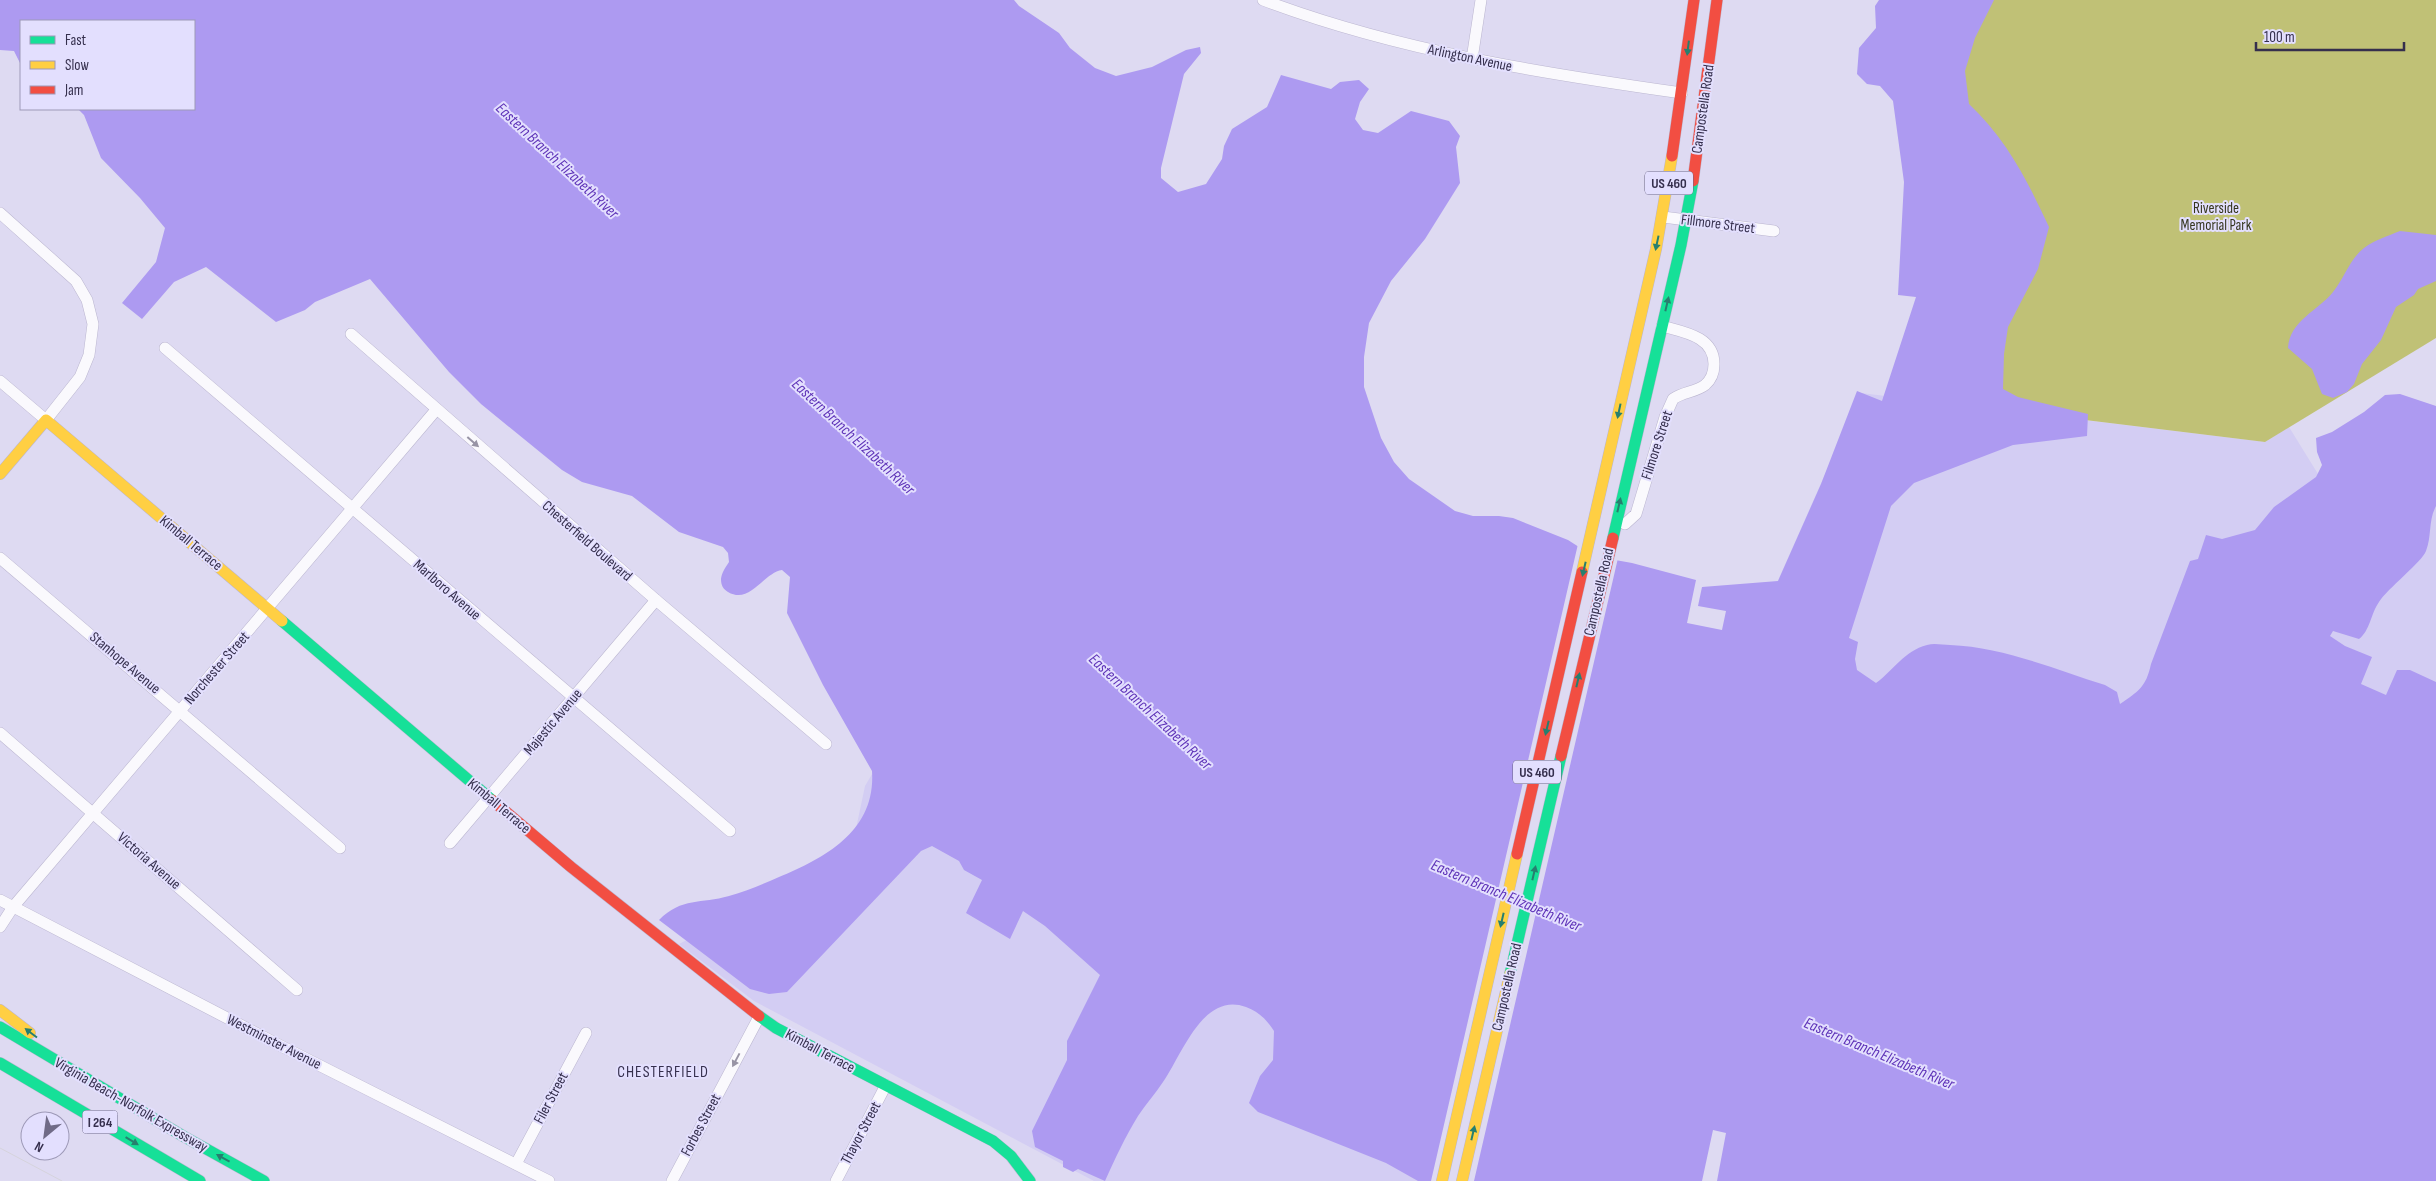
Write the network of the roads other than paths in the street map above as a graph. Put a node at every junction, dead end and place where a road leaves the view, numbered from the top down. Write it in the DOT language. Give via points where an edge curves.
graph roads {
  1 [pos="1263,0"];
  2 [pos="1481,0"];
  3 [pos="1694,0"];
  4 [pos="1717,0"];
  5 [pos="1472,59"];
  6 [pos="1682,94"];
  7 [pos="0,213"];
  8 [pos="1663,217"];
  9 [pos="1686,220"];
  10 [pos="1774,231"];
  11 [pos="1662,326"];
  12 [pos="351,334"];
  13 [pos="165,348"];
  14 [pos="0,381"];
  15 [pos="436,410"];
  16 [pos="46,420"];
  17 [pos="0,474"];
  18 [pos="353,509"];
  19 [pos="1625,524"];
  20 [pos="0,558"];
  21 [pos="656,600"];
  22 [pos="268,609"];
  23 [pos="574,698"];
  24 [pos="180,710"];
  25 [pos="0,734"];
  26 [pos="826,744"];
  27 [pos="489,798"];
  28 [pos="94,813"];
  29 [pos="730,831"];
  30 [pos="450,844"];
  31 [pos="340,848"];
  32 [pos="0,900"];
  33 [pos="13,907"];
  34 [pos="0,927"];
  35 [pos="297,990"];
  36 [pos="0,1010"];
  37 [pos="759,1017"];
  38 [pos="0,1027"];
  39 [pos="586,1033"];
  40 [pos="0,1063"];
  41 [pos="0,1073"];
  42 [pos="81,1076"];
  43 [pos="886,1085"];
  44 [pos="62,1100"];
  45 [pos="516,1164"];
  46 [pos="200,1181"];
  47 [pos="264,1181"];
  48 [pos="549,1181"];
  49 [pos="672,1181"];
  50 [pos="836,1181"];
  51 [pos="1030,1181"];
  52 [pos="1442,1181"];
  53 [pos="1462,1181"];
  1 -- 5 [label="street, Arlington Avenue" via="1349,28"];
  2 -- 5 [label="street"];
  3 -- 6 [label="main road, Campostella Road / US 460, one-way"];
  4 -- 9 [label="main road, Campostella Road / US 460"];
  5 -- 6 [label="street, Arlington Avenue"];
  6 -- 8 [label="main road, Campostella Road / US 460"];
  7 -- 16 [label="street" via="76,282 87,300 93,324 89,354 80,377"];
  8 -- 9 [label="street, Fillmore Street"];
  8 -- 52 [label="main road, Campostella Road / US 460, one-way"];
  9 -- 10 [label="street, Fillmore Street"];
  11 -- 9 [label="main road, Campostella Road / US 460, one-way"];
  11 -- 19 [label="street, Filmore Street" via="1689,334 1707,344 1712,354 1713,372 1705,385 1673,398 1664,417 1636,514"];
  53 -- 11 [label="main road, Campostella Road / US 460, one-way"];
  12 -- 15 [label="street, Chesterfield Boulevard"];
  13 -- 18 [label="street, Marlboro Avenue"];
  14 -- 16 [label="street, Kimball Terrace"];
  15 -- 18 [label="street, Norchester Street"];
  15 -- 21 [label="street, Chesterfield Boulevard, one-way"];
  16 -- 17 [label="main road"];
  16 -- 22 [label="main road, Kimball Terrace"];
  18 -- 22 [label="street, Norchester Street"];
  18 -- 23 [label="street, Marlboro Avenue"];
  20 -- 24 [label="street, Stanhope Avenue"];
  21 -- 23 [label="street, Majestic Avenue"];
  21 -- 26 [label="street, Chesterfield Boulevard"];
  22 -- 24 [label="street, Norchester Street"];
  22 -- 27 [label="main road, Kimball Terrace"];
  23 -- 27 [label="street, Majestic Avenue"];
  23 -- 29 [label="street, Marlboro Avenue"];
  24 -- 28 [label="street, Norchester Street"];
  24 -- 31 [label="street, Stanhope Avenue"];
  25 -- 28 [label="street, Victoria Avenue"];
  27 -- 30 [label="street, Majestic Avenue"];
  27 -- 37 [label="main road, Kimball Terrace" via="571,868"];
  28 -- 33 [label="street, Norchester Street"];
  28 -- 35 [label="street, Victoria Avenue"];
  32 -- 33 [label="street, Westminster Avenue"];
  33 -- 34 [label="street, Norchester Street"];
  33 -- 45 [label="street, Westminster Avenue"];
  42 -- 36 [label="main road, one-way"];
  37 -- 43 [label="main road, Kimball Terrace"];
  37 -- 49 [label="street, Forbes Street, one-way"];
  38 -- 42 [label="main road, Virginia Beach-Norfolk Expressway / I 264"];
  39 -- 45 [label="street, Filer Street"];
  40 -- 44 [label="main road, Virginia Beach-Norfolk Expressway / I 264"];
  41 -- 44 [label="main road"];
  47 -- 42 [label="main road, Virginia Beach-Norfolk Expressway / I 264, one-way"];
  43 -- 50 [label="street, Thayor Street"];
  43 -- 51 [label="main road, Kimball Terrace" via="993,1142 1011,1156"];
  44 -- 46 [label="main road, Virginia Beach-Norfolk Expressway / I 264, one-way"];
  45 -- 48 [label="street, Westminster Avenue"];
}
